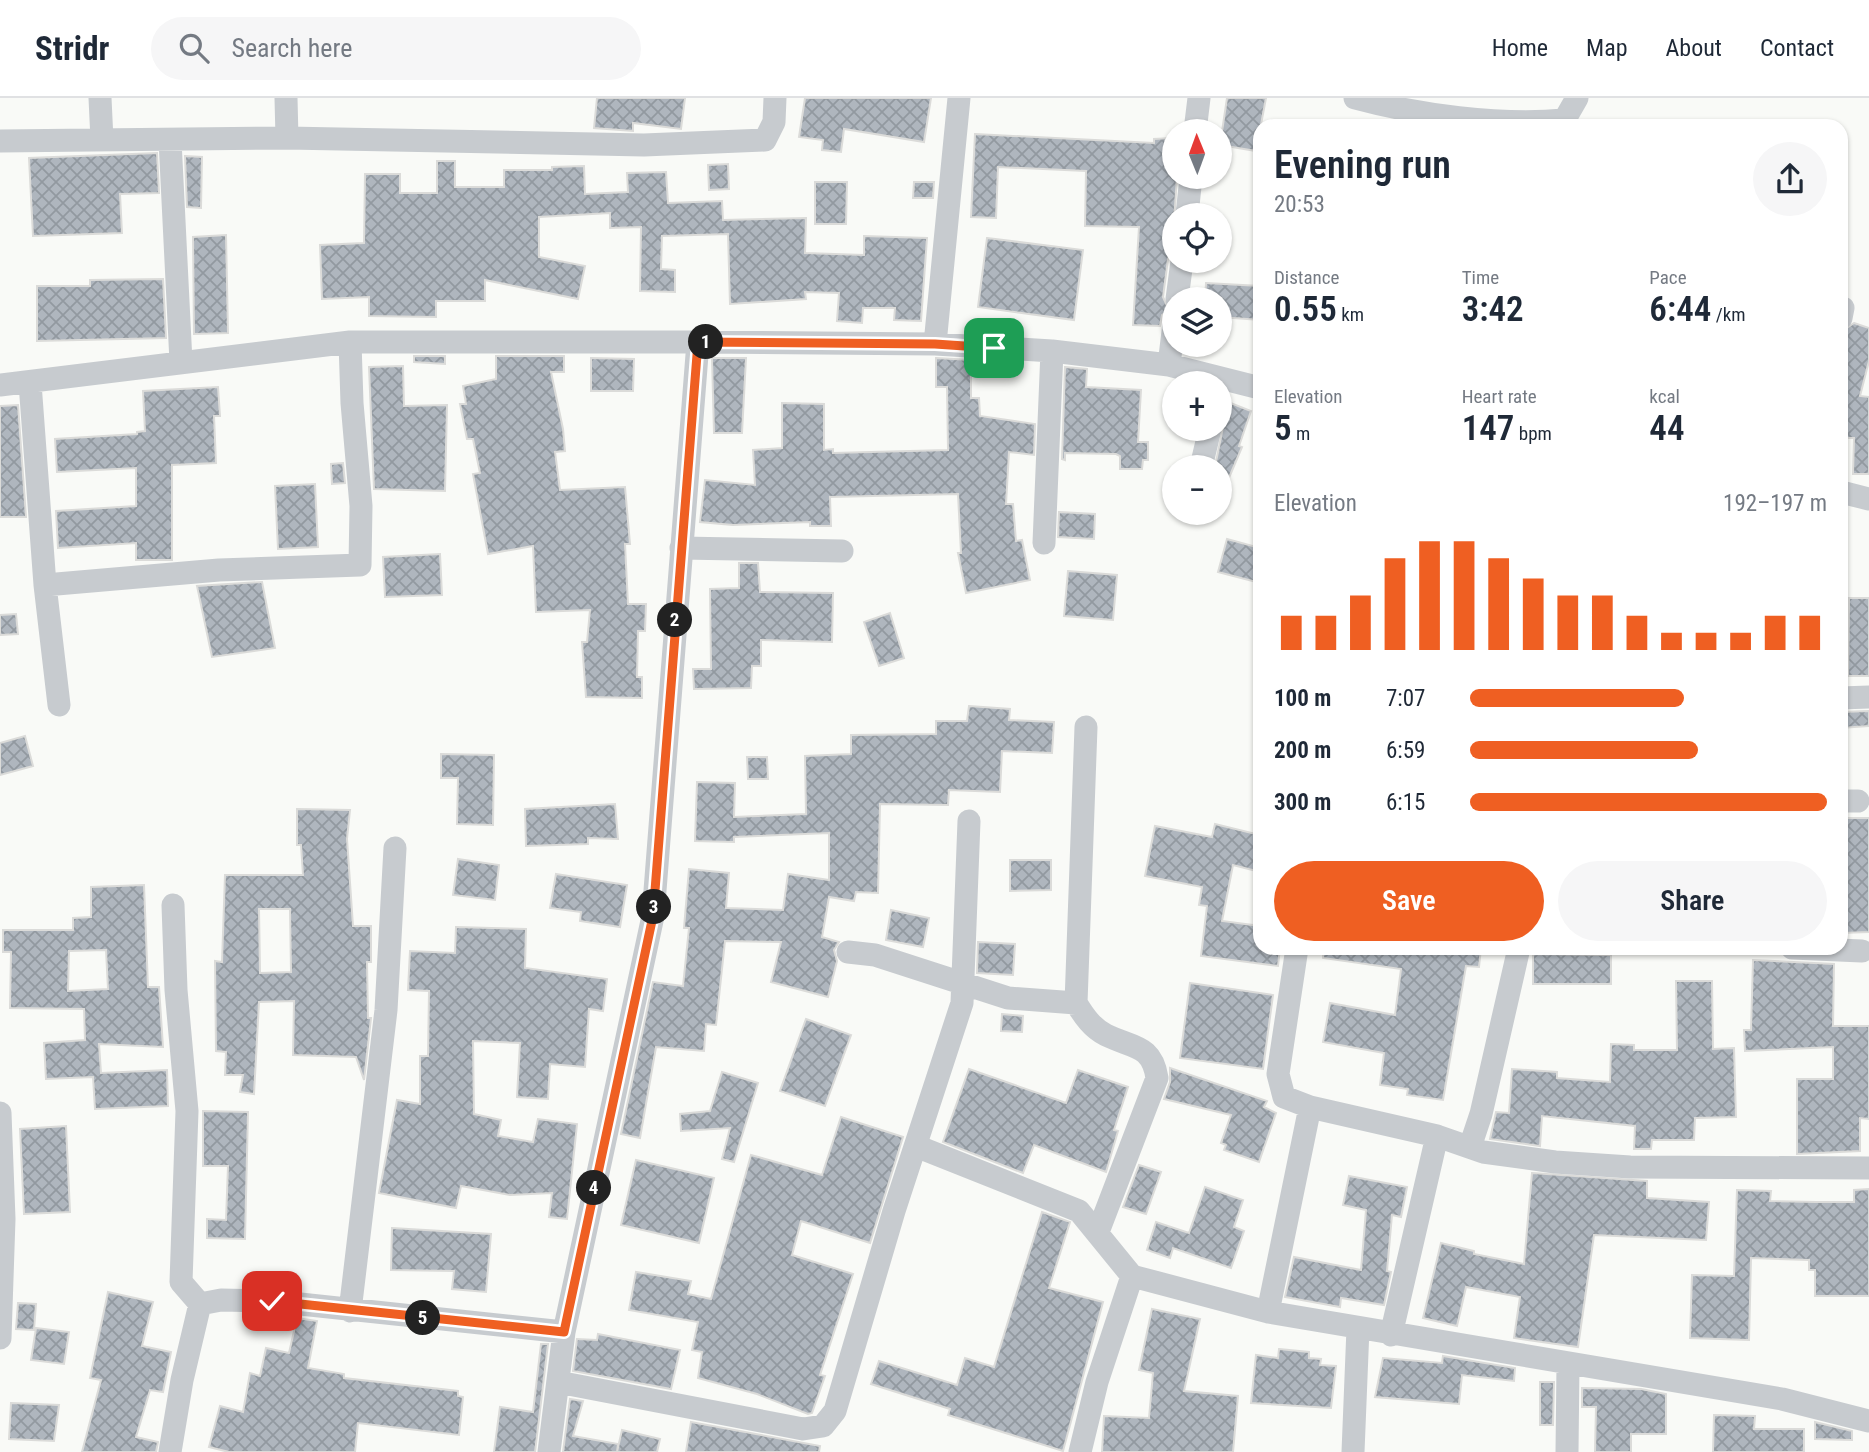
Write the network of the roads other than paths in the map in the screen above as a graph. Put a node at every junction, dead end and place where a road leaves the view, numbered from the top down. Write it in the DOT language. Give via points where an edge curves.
graph roads {
  1 [pos="100,98"];
  2 [pos="286,98"];
  3 [pos="775,98"];
  4 [pos="959,98"];
  5 [pos="1199,98"];
  6 [pos="1355,98"];
  7 [pos="1577,98"];
  8 [pos="1196,119"];
  9 [pos="1489,119"];
  10 [pos="1565,119"];
  11 [pos="287,138"];
  12 [pos="102,140"];
  13 [pos="170,140"];
  14 [pos="0,141"];
  15 [pos="351,342"];
  16 [pos="698,342"];
  17 [pos="935,344"];
  18 [pos="1052,351"];
  19 [pos="1171,357"];
  20 [pos="181,362"];
  21 [pos="1170,365"];
  22 [pos="1190,371"];
  23 [pos="1232,382"];
  24 [pos="30,383"];
  25 [pos="0,385"];
  26 [pos="1253,387"];
  27 [pos="1848,494"];
  28 [pos="1869,499"];
  29 [pos="1044,543"];
  30 [pos="681,548"];
  31 [pos="842,551"];
  32 [pos="45,585"];
  33 [pos="1869,697"];
  34 [pos="1848,698"];
  35 [pos="59,705"];
  36 [pos="1086,727"];
  37 [pos="969,821"];
  38 [pos="395,848"];
  39 [pos="173,905"];
  40 [pos="1848,950"];
  41 [pos="1862,951"];
  42 [pos="848,952"];
  43 [pos="1296,955"];
  44 [pos="1516,955"];
  45 [pos="965,986"];
  46 [pos="1076,1003"];
  47 [pos="1310,1107"];
  48 [pos="0,1113"];
  49 [pos="1437,1136"];
  50 [pos="916,1146"];
  51 [pos="1469,1147"];
  52 [pos="1869,1168"];
  53 [pos="1098,1232"];
  54 [pos="1132,1276"];
  55 [pos="200,1304"];
  56 [pos="350,1311"];
  57 [pos="1268,1312"];
  58 [pos="1358,1328"];
  59 [pos="564,1332"];
  60 [pos="1391,1335"];
  61 [pos="0,1338"];
  62 [pos="1568,1364"];
  63 [pos="558,1382"];
  64 [pos="1869,1421"];
  65 [pos="170,1452"];
  66 [pos="549,1452"];
  67 [pos="1080,1452"];
  68 [pos="1353,1452"];
  69 [pos="1567,1452"];
  1 -- 12 [label="street"];
  2 -- 11 [label="street"];
  3 -- 11 [label="street" via="774,122 765,140 645,145"];
  4 -- 17 [label="street"];
  5 -- 8 [label="street"];
  6 -- 9 [label="street" via="1410,111"];
  7 -- 10 [label="street"];
  11 -- 13 [label="street"];
  12 -- 13 [label="street"];
  12 -- 14 [label="street"];
  13 -- 20 [label="street"];
  15 -- 16 [label="street"];
  15 -- 20 [label="street"];
  15 -- 32 [label="street" via="360,565 219,570"];
  16 -- 17 [label="street"];
  16 -- 30 [label="street"];
  17 -- 18 [label="street"];
  18 -- 21 [label="street"];
  18 -- 29 [label="street"];
  19 -- 21 [label="street"];
  20 -- 24 [label="street"];
  21 -- 22 [label="street"];
  23 -- 26 [label="street"];
  24 -- 25 [label="street"];
  24 -- 32 [label="street"];
  27 -- 28 [label="street"];
  30 -- 31 [label="street"];
  30 -- 59 [label="street" via="653,916"];
  32 -- 35 [label="street"];
  33 -- 34 [label="street"];
  36 -- 46 [label="street"];
  37 -- 45 [label="street"];
  38 -- 56 [label="street" via="386,1010"];
  39 -- 55 [label="street" via="187,1111 181,1282"];
  40 -- 41 [label="street"];
  42 -- 45 [label="street" via="875,955"];
  43 -- 47 [label="street" via="1278,1074 1284,1097"];
  44 -- 51 [label="street" via="1481,1114"];
  45 -- 46 [label="street" via="1009,998"];
  45 -- 50 [label="street"];
  46 -- 53 [label="street" via="1087,1022 1104,1035 1140,1047 1154,1061 1157,1078"];
  47 -- 49 [label="street"];
  47 -- 57 [label="street"];
  48 -- 61 [label="street" via="4,1219"];
  49 -- 51 [label="street"];
  49 -- 60 [label="street"];
  50 -- 53 [label="street" via="1079,1211"];
  50 -- 63 [label="street" via="835,1411 823,1426 803,1429"];
  51 -- 52 [label="street" via="1555,1162 1630,1167"];
  53 -- 54 [label="street"];
  54 -- 57 [label="street"];
  54 -- 67 [label="street" via="1097,1382"];
  55 -- 56 [label="street" via="272,1301"];
  55 -- 65 [label="street"];
  56 -- 59 [label="street"];
  57 -- 58 [label="street"];
  58 -- 60 [label="street"];
  58 -- 68 [label="street"];
  59 -- 63 [label="street"];
  60 -- 62 [label="street"];
  62 -- 64 [label="street" via="1783,1399"];
  62 -- 69 [label="street"];
  63 -- 66 [label="street"];
}
